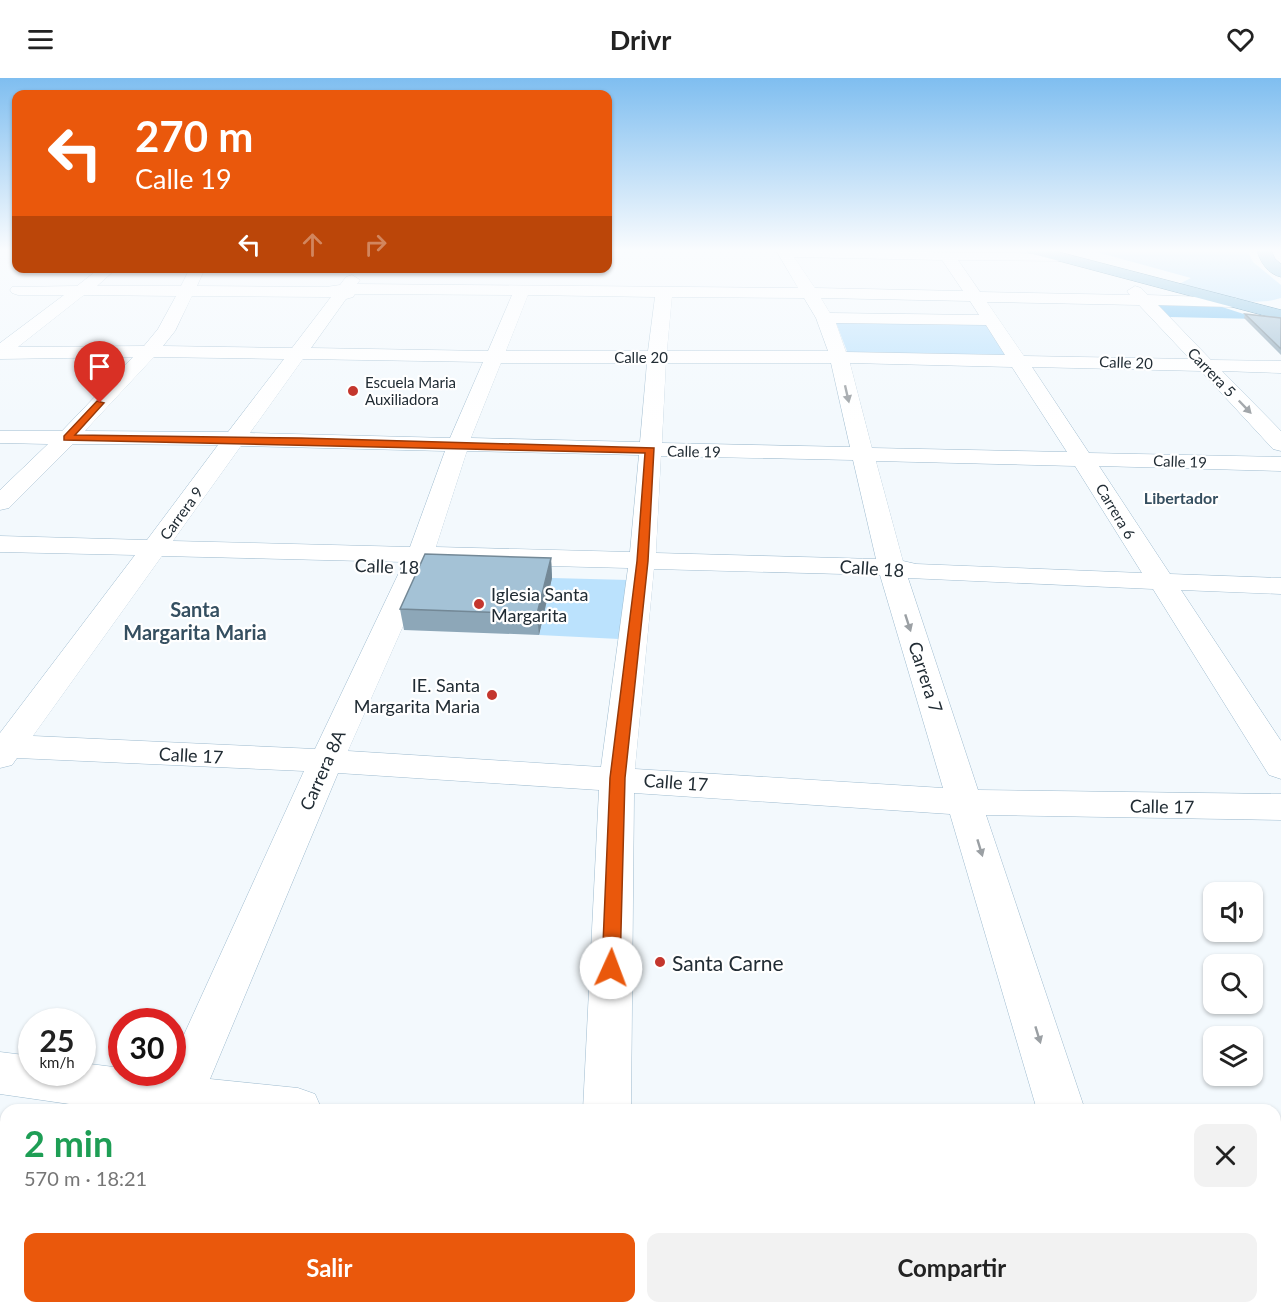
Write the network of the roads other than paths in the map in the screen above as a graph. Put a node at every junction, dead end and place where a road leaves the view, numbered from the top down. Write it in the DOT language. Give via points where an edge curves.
graph roads {
  1 [pos="59,308"];
  2 [pos="178,308"];
  3 [pos="326,308"];
  4 [pos="515,308"];
  5 [pos="663,308"];
  6 [pos="823,308"];
  7 [pos="881,308"];
  8 [pos="983,308"];
  9 [pos="1150,308"];
  10 [pos="992,320"];
  11 [pos="149,351"];
  12 [pos="0,352"];
  13 [pos="296,353"];
  14 [pos="493,357"];
  15 [pos="839,357"];
  16 [pos="657,358"];
  17 [pos="1019,359"];
  18 [pos="1204,364"];
  19 [pos="1281,367"];
  20 [pos="0,437"];
  21 [pos="68,438"];
  22 [pos="234,440"];
  23 [pos="458,444"];
  24 [pos="1281,444"];
  25 [pos="650,450"];
  26 [pos="861,455"];
  27 [pos="1084,459"];
  28 [pos="1281,464"];
  29 [pos="0,503"];
  30 [pos="0,544"];
  31 [pos="152,554"];
  32 [pos="0,557"];
  33 [pos="418,561"];
  34 [pos="642,567"];
  35 [pos="900,573"];
  36 [pos="1159,581"];
  37 [pos="1281,586"];
  38 [pos="3,750"];
  39 [pos="326,761"];
  40 [pos="1281,767"];
  41 [pos="617,778"];
  42 [pos="966,802"];
  43 [pos="1281,807"];
  44 [pos="0,1073"];
  45 [pos="177,1104"];
  46 [pos="607,1104"];
  47 [pos="1059,1104"];
  1 -- 12 [label="street"];
  2 -- 11 [label="street"];
  3 -- 13 [label="street, Carrera 9"];
  4 -- 14 [label="street, Carrera 8A"];
  5 -- 16 [label="street"];
  6 -- 15 [label="street, Carrera 7"];
  7 -- 10 [label="street"];
  8 -- 10 [label="street, Carrera 6"];
  9 -- 18 [label="street, Carrera 5"];
  10 -- 17 [label="street, Carrera 6"];
  11 -- 12 [label="street, Calle 20"];
  11 -- 13 [label="street, Calle 20"];
  11 -- 21 [label="street"];
  13 -- 14 [label="street, Calle 20"];
  13 -- 22 [label="street, Carrera 9"];
  14 -- 16 [label="street, Calle 20"];
  14 -- 23 [label="street, Carrera 8A"];
  15 -- 16 [label="street, Calle 20"];
  15 -- 17 [label="street, Calle 20"];
  15 -- 26 [label="street, Carrera 7, one-way"];
  16 -- 25 [label="street"];
  17 -- 18 [label="street, Calle 20"];
  17 -- 27 [label="street, Carrera 6"];
  18 -- 19 [label="street, Calle 20"];
  18 -- 24 [label="street, Carrera 5, one-way"];
  20 -- 21 [label="street, Calle 19"];
  21 -- 22 [label="street, Calle 19"];
  21 -- 29 [label="street"];
  22 -- 23 [label="street, Calle 19"];
  22 -- 31 [label="street, Carrera 9"];
  23 -- 25 [label="street, Calle 19"];
  23 -- 33 [label="street, Carrera 8A"];
  25 -- 26 [label="street, Calle 19"];
  25 -- 34 [label="street"];
  26 -- 27 [label="street, Calle 19"];
  26 -- 35 [label="street, Carrera 7"];
  27 -- 28 [label="street, Calle 19"];
  27 -- 36 [label="street, Carrera 6"];
  30 -- 31 [label="street, Calle 18"];
  31 -- 32 [label="street, Calle 18"];
  31 -- 33 [label="street, Calle 18"];
  31 -- 38 [label="street, Carrera 9"];
  33 -- 34 [label="street, Calle 18"];
  33 -- 39 [label="street, Carrera 8A"];
  34 -- 35 [label="street, Calle 18"];
  34 -- 41 [label="street"];
  35 -- 36 [label="street, Calle 18"];
  35 -- 42 [label="street, Carrera 7, one-way"];
  36 -- 37 [label="street, Calle 18"];
  36 -- 40 [label="street, Carrera 6"];
  38 -- 39 [label="street, Calle 17"];
  39 -- 41 [label="street, Calle 17"];
  39 -- 45 [label="street, Carrera 8A"];
  41 -- 42 [label="street, Calle 17"];
  41 -- 46 [label="street"];
  42 -- 43 [label="street, Calle 17"];
  42 -- 47 [label="street, Carrera 7, one-way"];
  44 -- 45 [label="street"];
}
